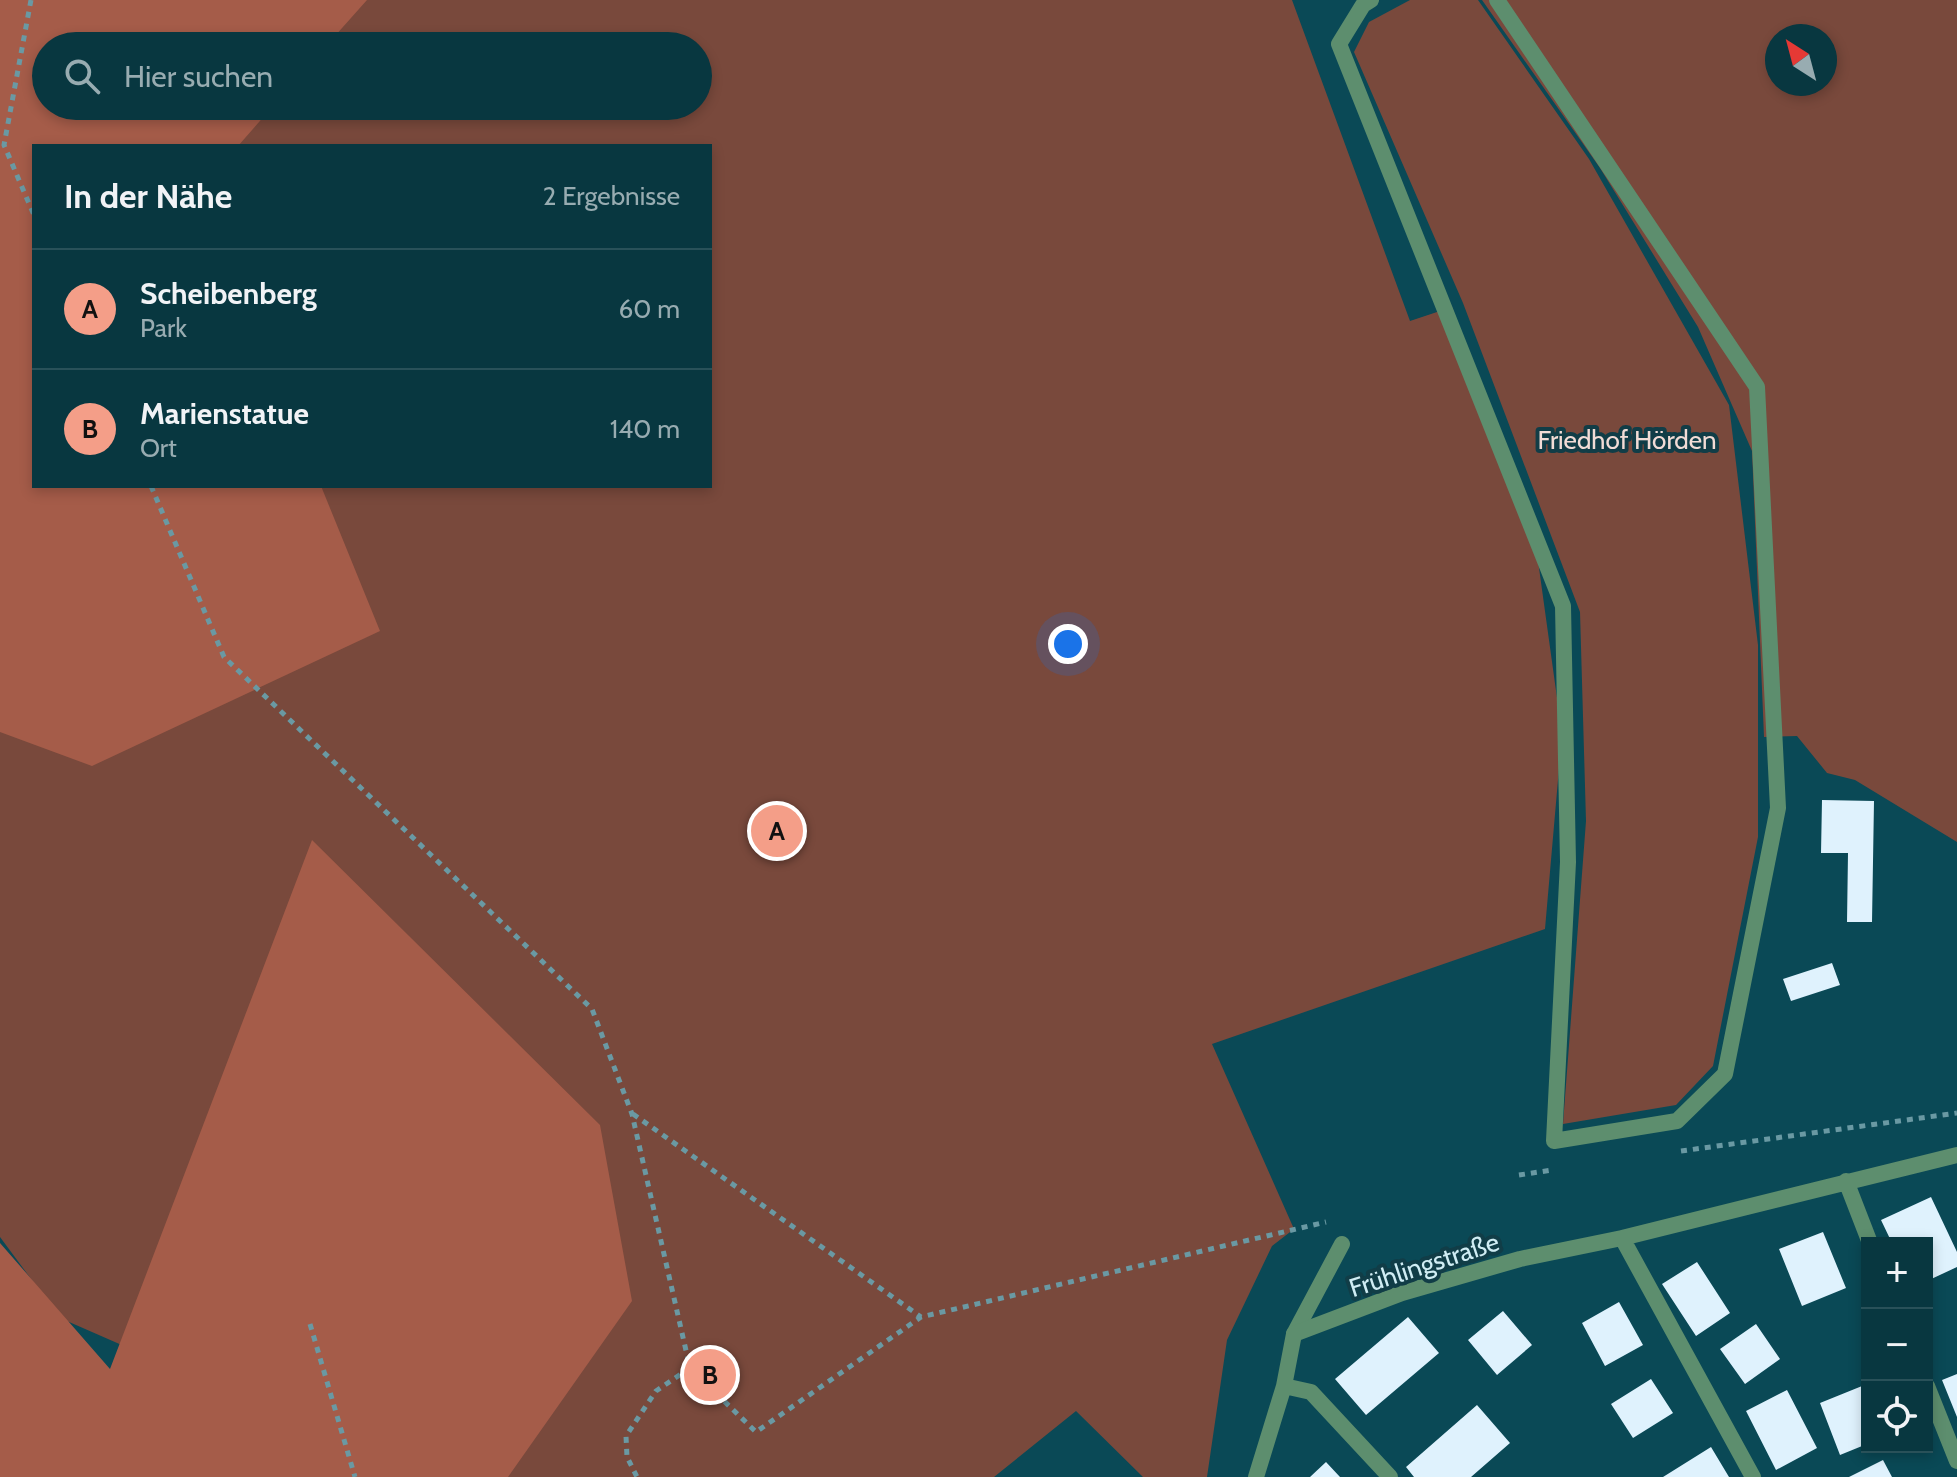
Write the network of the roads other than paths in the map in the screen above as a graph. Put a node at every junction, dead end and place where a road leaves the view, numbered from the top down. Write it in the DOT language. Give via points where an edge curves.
graph roads {
  1 [pos="1497,0"];
  2 [pos="1367,3"];
  3 [pos="1957,1155"];
  4 [pos="1846,1181"];
  5 [pos="1868,1237"];
  6 [pos="1622,1238"];
  7 [pos="1342,1244"];
  8 [pos="1294,1334"];
  9 [pos="1284,1386"];
  10 [pos="1933,1401"];
  11 [pos="1957,1461"];
  12 [pos="1256,1477"];
  13 [pos="1390,1477"];
  14 [pos="1753,1477"];
  1 -- 2 [label="street" via="1757,387 1775,745 1778,808 1725,1074 1677,1121 1554,1141 1568,862 1563,606 1339,44"];
  3 -- 4 [label="street, Frühlingstraße"];
  4 -- 5 [label="street"];
  4 -- 6 [label="street, Frühlingstraße"];
  6 -- 8 [label="street, Frühlingstraße" via="1520,1259 1402,1293"];
  6 -- 14 [label="street"];
  7 -- 8 [label="street"];
  8 -- 9 [label="street"];
  9 -- 12 [label="street"];
  9 -- 13 [label="street" via="1311,1392"];
  10 -- 11 [label="street"];
}
